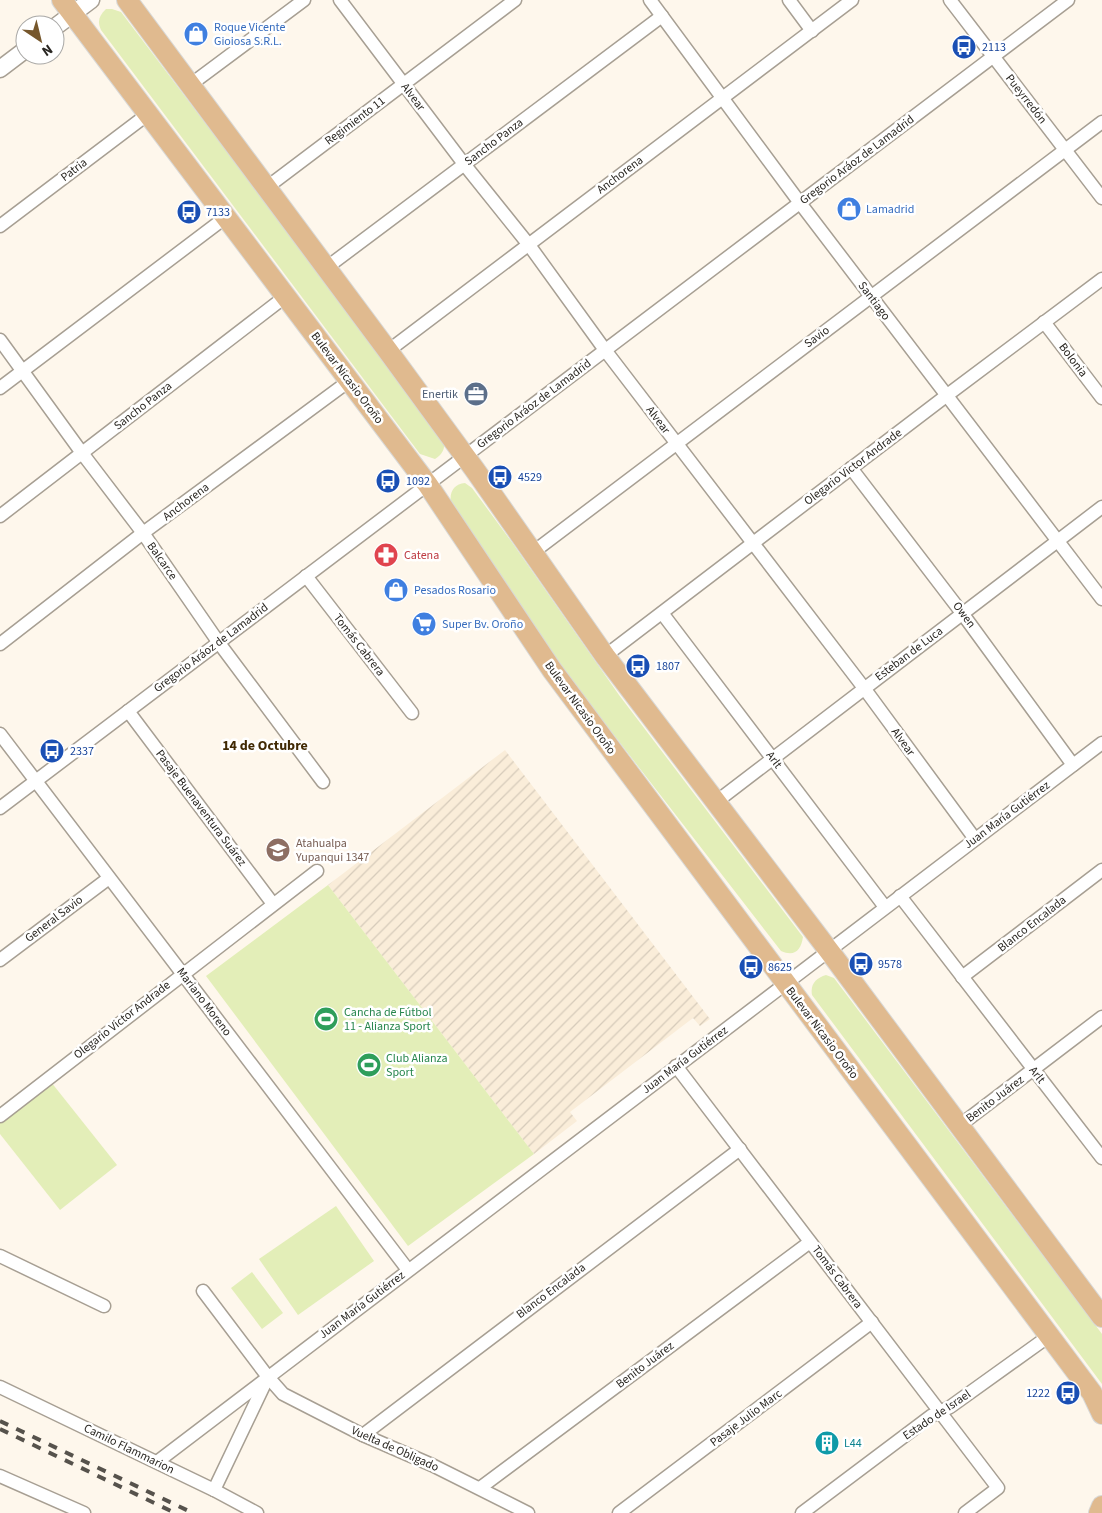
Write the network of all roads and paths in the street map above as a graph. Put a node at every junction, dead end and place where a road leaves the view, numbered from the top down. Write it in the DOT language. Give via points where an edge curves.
graph roads {
  1 [pos="91,0"];
  2 [pos="127,0"];
  3 [pos="304,0"];
  4 [pos="340,0"];
  5 [pos="515,0"];
  6 [pos="650,0"];
  7 [pos="789,0"];
  8 [pos="852,0"];
  9 [pos="950,0"];
  10 [pos="1068,0"];
  11 [pos="68,7"];
  12 [pos="662,16"];
  13 [pos="812,31"];
  14 [pos="992,57"];
  15 [pos="15,58"];
  16 [pos="0,69"];
  17 [pos="404,84"];
  18 [pos="190,85"];
  19 [pos="723,98"];
  20 [pos="148,114"];
  21 [pos="1102,122"];
  22 [pos="1065,150"];
  23 [pos="464,164"];
  24 [pos="266,188"];
  25 [pos="1102,198"];
  26 [pos="800,203"];
  27 [pos="226,217"];
  28 [pos="0,226"];
  29 [pos="529,245"];
  30 [pos="326,268"];
  31 [pos="1102,279"];
  32 [pos="286,296"];
  33 [pos="871,296"];
  34 [pos="1044,322"];
  35 [pos="0,340"];
  36 [pos="605,350"];
  37 [pos="388,351"];
  38 [pos="23,370"];
  39 [pos="349,381"];
  40 [pos="0,388"];
  41 [pos="946,396"];
  42 [pos="1102,398"];
  43 [pos="676,444"];
  44 [pos="82,453"];
  45 [pos="465,456"];
  46 [pos="851,468"];
  47 [pos="428,485"];
  48 [pos="1102,507"];
  49 [pos="0,516"];
  50 [pos="144,533"];
  51 [pos="1058,541"];
  52 [pos="754,543"];
  53 [pos="532,553"];
  54 [pos="306,576"];
  55 [pos="1102,599"];
  56 [pos="662,613"];
  57 [pos="962,613"];
  58 [pos="219,643"];
  59 [pos="0,644"];
  60 [pos="605,656"];
  61 [pos="864,688"];
  62 [pos="128,711"];
  63 [pos="412,713"];
  64 [pos="0,734"];
  65 [pos="1102,743"];
  66 [pos="773,758"];
  67 [pos="1073,765"];
  68 [pos="36,781"];
  69 [pos="324,782"];
  70 [pos="716,802"];
  71 [pos="0,808"];
  72 [pos="975,839"];
  73 [pos="1102,870"];
  74 [pos="317,871"];
  75 [pos="109,878"];
  76 [pos="900,896"];
  77 [pos="273,904"];
  78 [pos="886,908"];
  79 [pos="829,950"];
  80 [pos="0,960"];
  81 [pos="182,974"];
  82 [pos="962,977"];
  83 [pos="785,984"];
  84 [pos="1102,1017"];
  85 [pos="676,1066"];
  86 [pos="1033,1069"];
  87 [pos="0,1116"];
  88 [pos="959,1126"];
  89 [pos="740,1149"];
  90 [pos="1100,1151"];
  91 [pos="810,1242"];
  92 [pos="0,1256"];
  93 [pos="408,1270"];
  94 [pos="203,1291"];
  95 [pos="104,1306"];
  96 [pos="1102,1317"];
  97 [pos="872,1322"];
  98 [pos="1049,1336"];
  99 [pos="268,1377"];
  100 [pos="0,1387"];
  101 [pos="940,1412"];
  102 [pos="1102,1414"];
  103 [pos="363,1435"];
  104 [pos="157,1462"];
  105 [pos="0,1476"];
  106 [pos="480,1488"];
  107 [pos="214,1490"];
  108 [pos="1102,1506"];
  109 [pos="82,1513"];
  110 [pos="257,1513"];
  111 [pos="528,1513"];
  112 [pos="619,1513"];
  113 [pos="802,1513"];
  114 [pos="965,1513"];
  115 [pos="1099,1513"];
  1 -- 11 [label="street"];
  2 -- 18 [label="main road"];
  3 -- 18 [label="street"];
  4 -- 17 [label="street, Alvear"];
  5 -- 17 [label="street, Regimiento 11"];
  6 -- 12 [label="street, Santiago"];
  7 -- 13 [label="street"];
  8 -- 13 [label="street, Anchorena"];
  9 -- 14 [label="street, Pueyrredón"];
  10 -- 14 [label="street, Gregorio Aráoz de Lamadrid"];
  11 -- 20 [label="main road, Bulevar Nicasio Oroño"];
  12 -- 19 [label="street, Santiago"];
  12 -- 23 [label="street, Sancho Panza"];
  13 -- 19 [label="street, Anchorena"];
  14 -- 22 [label="street, Pueyrredón"];
  14 -- 26 [label="street, Gregorio Aráoz de Lamadrid"];
  15 -- 16 [label="street"];
  17 -- 23 [label="street, Alvear"];
  17 -- 24 [label="street, Regimiento 11"];
  18 -- 24 [label="main road"];
  19 -- 26 [label="street, Santiago"];
  19 -- 29 [label="street, Anchorena"];
  20 -- 27 [label="main road, Bulevar Nicasio Oroño"];
  20 -- 28 [label="street, Patria"];
  21 -- 22 [label="street, Savio"];
  22 -- 25 [label="street, Pueyrredón"];
  22 -- 33 [label="street, Savio"];
  23 -- 29 [label="street, Alvear"];
  23 -- 30 [label="street, Sancho Panza"];
  24 -- 30 [label="main road"];
  26 -- 33 [label="street, Santiago"];
  26 -- 36 [label="street, Gregorio Aráoz de Lamadrid"];
  27 -- 32 [label="main road, Bulevar Nicasio Oroño"];
  27 -- 38 [label="street"];
  29 -- 36 [label="street, Alvear"];
  29 -- 37 [label="street, Anchorena"];
  30 -- 37 [label="main road"];
  31 -- 34 [label="street, Olegario Victor Andrade"];
  32 -- 39 [label="main road, Bulevar Nicasio Oroño"];
  32 -- 44 [label="street, Sancho Panza"];
  33 -- 41 [label="street, Santiago"];
  33 -- 43 [label="street, Savio"];
  34 -- 41 [label="street, Olegario Victor Andrade"];
  34 -- 42 [label="street, Bolonia"];
  35 -- 38 [label="street, Balcarce"];
  36 -- 43 [label="street, Alvear"];
  36 -- 45 [label="street, Gregorio Aráoz de Lamadrid"];
  37 -- 45 [label="main road"];
  38 -- 40 [label="street"];
  38 -- 44 [label="street, Balcarce"];
  39 -- 47 [label="main road, Bulevar Nicasio Oroño"];
  39 -- 50 [label="street, Anchorena"];
  41 -- 46 [label="street, Olegario Victor Andrade"];
  41 -- 51 [label="street, Santiago"];
  43 -- 52 [label="street, Alvear"];
  43 -- 53 [label="street, Savio"];
  44 -- 49 [label="street, Sancho Panza"];
  44 -- 50 [label="street, Balcarce"];
  45 -- 47 [label="street, Gregorio Aráoz de Lamadrid"];
  45 -- 53 [label="main road"];
  46 -- 52 [label="street, Olegario Victor Andrade"];
  46 -- 57 [label="street, Owen"];
  47 -- 54 [label="street, Gregorio Aráoz de Lamadrid"];
  47 -- 83 [label="main road, Bulevar Nicasio Oroño" via="552,670"];
  48 -- 51 [label="street, Esteban de Luca"];
  50 -- 58 [label="street, Balcarce"];
  50 -- 59 [label="street, Anchorena"];
  51 -- 55 [label="street, Santiago"];
  51 -- 57 [label="street, Esteban de Luca"];
  52 -- 56 [label="street, Olegario Victor Andrade"];
  52 -- 61 [label="street, Alvear"];
  53 -- 60 [label="main road"];
  54 -- 58 [label="street, Gregorio Aráoz de Lamadrid"];
  54 -- 63 [label="street, Tomás Cabrera"];
  56 -- 60 [label="street, Olegario Victor Andrade"];
  56 -- 66 [label="street, Arlt"];
  57 -- 61 [label="street, Esteban de Luca"];
  57 -- 67 [label="street, Owen"];
  58 -- 62 [label="street, Gregorio Aráoz de Lamadrid"];
  58 -- 69 [label="street, Balcarce"];
  60 -- 70 [label="main road"];
  61 -- 66 [label="street, Esteban de Luca"];
  61 -- 72 [label="street, Alvear"];
  62 -- 68 [label="street, Gregorio Aráoz de Lamadrid"];
  62 -- 77 [label="street, Pasaje Buenaventura Suárez"];
  64 -- 68 [label="street, Mariano Moreno"];
  65 -- 67 [label="street, Juan María Gutiérrez"];
  66 -- 70 [label="street, Esteban de Luca"];
  66 -- 78 [label="street, Arlt"];
  67 -- 72 [label="street, Juan María Gutiérrez"];
  68 -- 71 [label="street, Gregorio Aráoz de Lamadrid"];
  68 -- 75 [label="street, Mariano Moreno"];
  70 -- 79 [label="main road"];
  72 -- 76 [label="street, Juan María Gutiérrez"];
  73 -- 82 [label="street, Blanco Encalada"];
  74 -- 77 [label="street, Olegario Victor Andrade"];
  75 -- 80 [label="street, General Savio"];
  75 -- 81 [label="street, Mariano Moreno"];
  76 -- 78 [label="street, Juan María Gutiérrez"];
  76 -- 82 [label="street, Arlt"];
  77 -- 81 [label="street, Olegario Victor Andrade"];
  78 -- 79 [label="street, Juan María Gutiérrez"];
  79 -- 83 [label="street, Juan María Gutiérrez"];
  79 -- 88 [label="main road"];
  81 -- 87 [label="street, Olegario Victor Andrade"];
  81 -- 93 [label="street, Mariano Moreno"];
  82 -- 86 [label="street, Arlt"];
  83 -- 85 [label="street, Juan María Gutiérrez"];
  83 -- 98 [label="main road, Bulevar Nicasio Oroño"];
  84 -- 86 [label="street, Benito Juárez"];
  85 -- 89 [label="street, Tomás Cabrera"];
  85 -- 93 [label="street, Juan María Gutiérrez"];
  86 -- 88 [label="street, Benito Juárez"];
  86 -- 90 [label="street, Arlt"];
  88 -- 96 [label="main road"];
  89 -- 91 [label="street, Tomás Cabrera"];
  89 -- 103 [label="street, Blanco Encalada"];
  91 -- 97 [label="street, Tomás Cabrera"];
  91 -- 106 [label="street, Benito Juárez"];
  92 -- 95 [label="street"];
  93 -- 99 [label="street, Juan María Gutiérrez"];
  94 -- 99 [label="street, Vuelta de Obligado"];
  97 -- 101 [label="street, Tomás Cabrera"];
  97 -- 112 [label="street, Pasaje Julio Marc"];
  98 -- 101 [label="street, Estado de Israel"];
  98 -- 102 [label="main road, Bulevar Nicasio Oroño" via="1092,1393"];
  99 -- 103 [label="street, Vuelta de Obligado" via="283,1394"];
  99 -- 104 [label="street, Juan María Gutiérrez"];
  99 -- 107 [label="street, Juan María Gutiérrez"];
  100 -- 104 [label="street, Camilo Flammarion"];
  101 -- 113 [label="street, Estado de Israel"];
  101 -- 114 [label="street, Tomás Cabrera" via="998,1488"];
  103 -- 106 [label="street, Vuelta de Obligado"];
  104 -- 107 [label="street, Camilo Flammarion"];
  105 -- 109 [label="street"];
  106 -- 111 [label="street, Vuelta de Obligado"];
  107 -- 110 [label="street, Camilo Flammarion"];
  108 -- 115 [label="main road"];
}
